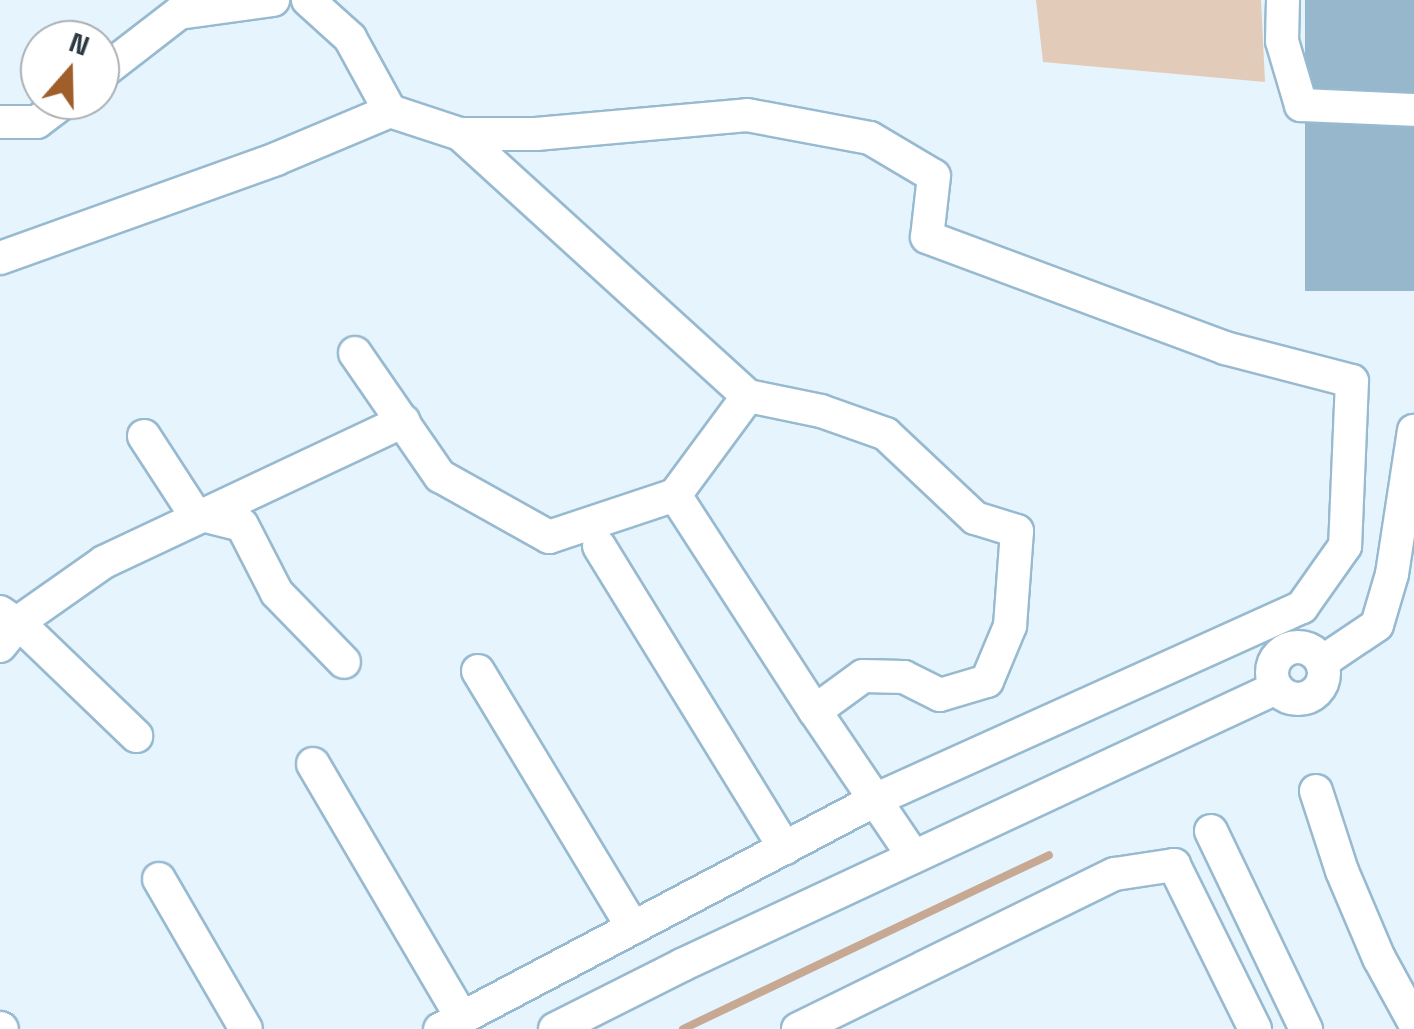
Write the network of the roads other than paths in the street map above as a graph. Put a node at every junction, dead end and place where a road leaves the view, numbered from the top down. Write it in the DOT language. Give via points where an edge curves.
graph roads {
  1 [pos="273,0"];
  2 [pos="308,0"];
  3 [pos="344,0"];
  4 [pos="1283,0"];
  5 [pos="348,36"];
  6 [pos="120,59"];
  7 [pos="1414,110"];
  8 [pos="390,111"];
  9 [pos="40,120"];
  10 [pos="0,122"];
  11 [pos="460,134"];
  12 [pos="0,258"];
  13 [pos="356,352"];
  14 [pos="748,396"];
  15 [pos="404,420"];
  16 [pos="1414,431"];
  17 [pos="144,436"];
  18 [pos="675,495"];
  19 [pos="201,514"];
  20 [pos="599,546"];
  21 [pos="0,612"];
  22 [pos="0,646"];
  23 [pos="344,662"];
  24 [pos="478,672"];
  25 [pos="815,711"];
  26 [pos="136,736"];
  27 [pos="313,764"];
  28 [pos="1316,791"];
  29 [pos="877,799"];
  30 [pos="1212,831"];
  31 [pos="785,848"];
  32 [pos="913,856"];
  33 [pos="160,879"];
  34 [pos="632,928"];
  35 [pos="1414,1022"];
  36 [pos="451,1024"];
  37 [pos="1244,1025"];
  38 [pos="246,1029"];
  39 [pos="555,1029"];
  40 [pos="798,1029"];
  41 [pos="1306,1029"];
  1 -- 6 [label="street" via="180,14"];
  2 -- 5 [label="street"];
  3 -- 5 [label="street"];
  4 -- 7 [label="street" via="1282,41 1300,105"];
  5 -- 8 [label="street"];
  8 -- 11 [label="street"];
  8 -- 12 [label="street"];
  9 -- 10 [label="street"];
  11 -- 14 [label="street"];
  11 -- 29 [label="street" via="536,134 747,115 870,138 934,176 927,237 1225,348 1352,380 1345,546 1302,607"];
  13 -- 15 [label="street"];
  14 -- 18 [label="street"];
  14 -- 25 [label="street" via="886,434 975,518 1017,531 1010,626 988,681 940,694 904,677 862,676"];
  15 -- 18 [label="street" via="440,476 549,537"];
  15 -- 19 [label="street"];
  16 -- 32 [label="street" via="1392,574 1377,626 1322,662 1310,650 1285,650 1272,672 1276,688"];
  17 -- 19 [label="street" via="194,513"];
  18 -- 25 [label="street"];
  19 -- 22 [label="street" via="104,562 20,621"];
  19 -- 23 [label="street" via="242,524 277,593"];
  20 -- 31 [label="street"];
  21 -- 26 [label="street"];
  24 -- 34 [label="street"];
  25 -- 29 [label="street"];
  27 -- 36 [label="street"];
  28 -- 35 [label="street" via="1342,871"];
  29 -- 31 [label="street"];
  29 -- 32 [label="street"];
  30 -- 41 [label="street"];
  31 -- 34 [label="street"];
  32 -- 39 [label="street"];
  33 -- 38 [label="street"];
  34 -- 36 [label="street"];
  37 -- 40 [label="street" via="1174,865 1115,874"];
}
